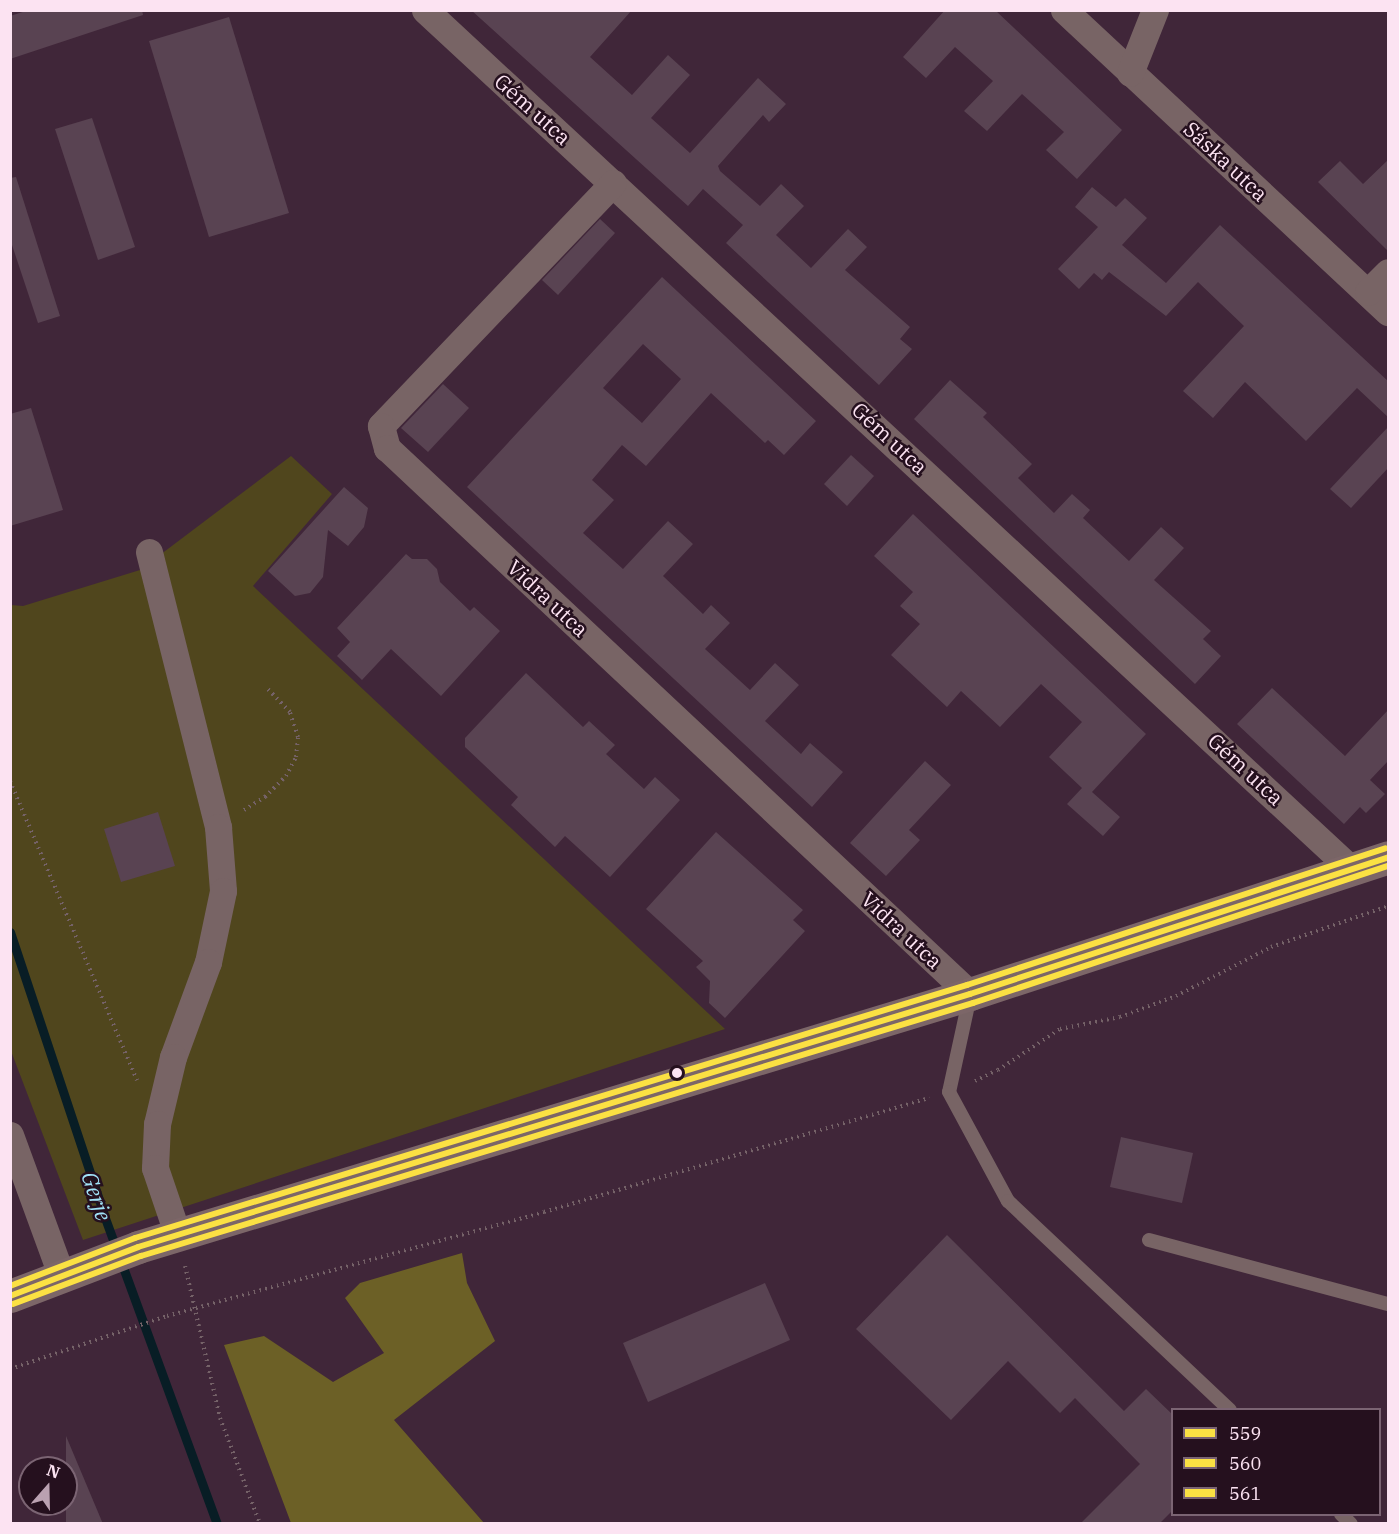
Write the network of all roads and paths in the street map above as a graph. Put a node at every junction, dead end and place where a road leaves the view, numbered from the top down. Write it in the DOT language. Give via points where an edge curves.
graph roads {
  1 [pos="425,10"];
  2 [pos="1064,10"];
  3 [pos="1155,10"];
  4 [pos="1130,73"];
  5 [pos="613,183"];
  6 [pos="1389,272"];
  7 [pos="1368,292"];
  8 [pos="1389,312"];
  9 [pos="149,552"];
  10 [pos="267,688"];
  11 [pos="10,781"];
  12 [pos="218,827"];
  13 [pos="1389,857"];
  14 [pos="1352,869"];
  15 [pos="1389,906"];
  16 [pos="970,994"];
  17 [pos="949,1092"];
  18 [pos="157,1124"];
  19 [pos="10,1135"];
  20 [pos="178,1236"];
  21 [pos="1149,1240"];
  22 [pos="61,1274"];
  23 [pos="10,1296"];
  24 [pos="1389,1304"];
  25 [pos="195,1308"];
  26 [pos="10,1369"];
  27 [pos="1228,1408"];
  28 [pos="260,1524"];
  1 -- 5 [label="street, Gém utca"];
  2 -- 4 [label="street, Sáska utca"];
  3 -- 4 [label="street"];
  4 -- 7 [label="street, Sáska utca"];
  5 -- 14 [label="street, Gém utca"];
  5 -- 16 [label="street, Vidra utca" via="381,426 387,448"];
  6 -- 7 [label="street"];
  7 -- 8 [label="street, Sáska utca"];
  9 -- 12 [label="street"];
  10 -- 12 [label="path" via="290,712 298,737 296,757 286,776 265,797"];
  11 -- 18 [label="path"];
  12 -- 18 [label="street" via="220,901 208,962 174,1057"];
  13 -- 14 [label="main road"];
  14 -- 16 [label="main road"];
  15 -- 17 [label="path" via="1271,947 1176,996 1120,1017 1060,1029 998,1070"];
  16 -- 17 [label="lane"];
  16 -- 20 [label="main road"];
  17 -- 25 [label="path" via="544,1212"];
  17 -- 27 [label="lane" via="1008,1201"];
  18 -- 20 [label="street" via="155,1168"];
  19 -- 22 [label="street"];
  20 -- 22 [label="main road"];
  20 -- 25 [label="path"];
  21 -- 24 [label="lane"];
  22 -- 23 [label="main road"];
  25 -- 26 [label="path"];
  25 -- 28 [label="path" via="220,1418"];
}
